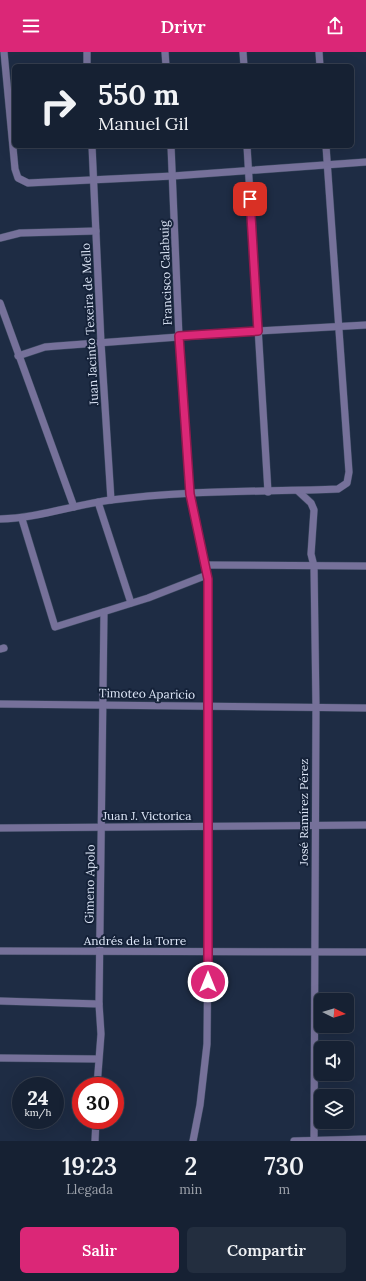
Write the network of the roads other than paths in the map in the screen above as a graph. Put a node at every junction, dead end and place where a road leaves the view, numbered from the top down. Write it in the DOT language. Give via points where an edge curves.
graph roads {
  1 [pos="4,52"];
  2 [pos="87,52"];
  3 [pos="166,52"];
  4 [pos="243,52"];
  5 [pos="320,52"];
  6 [pos="87,64"];
  7 [pos="166,64"];
  8 [pos="244,64"];
  9 [pos="320,64"];
  10 [pos="12,137"];
  11 [pos="13,148"];
  12 [pos="92,148"];
  13 [pos="171,148"];
  14 [pos="247,148"];
  15 [pos="326,148"];
  16 [pos="366,162"];
  17 [pos="327,164"];
  18 [pos="248,170"];
  19 [pos="173,176"];
  20 [pos="94,180"];
  21 [pos="96,231"];
  22 [pos="0,238"];
  23 [pos="0,304"];
  24 [pos="366,325"];
  25 [pos="339,327"];
  26 [pos="258,331"];
  27 [pos="179,336"];
  28 [pos="101,343"];
  29 [pos="18,356"];
  30 [pos="298,491"];
  31 [pos="268,492"];
  32 [pos="190,494"];
  33 [pos="111,500"];
  34 [pos="98,502"];
  35 [pos="74,507"];
  36 [pos="0,519"];
  37 [pos="22,519"];
  38 [pos="206,566"];
  39 [pos="314,566"];
  40 [pos="366,566"];
  41 [pos="207,575"];
  42 [pos="131,603"];
  43 [pos="104,612"];
  44 [pos="0,704"];
  45 [pos="103,704"];
  46 [pos="208,705"];
  47 [pos="316,708"];
  48 [pos="366,708"];
  49 [pos="366,825"];
  50 [pos="315,826"];
  51 [pos="101,827"];
  52 [pos="209,827"];
  53 [pos="0,828"];
  54 [pos="0,951"];
  55 [pos="208,951"];
  56 [pos="100,952"];
  57 [pos="315,952"];
  58 [pos="366,952"];
  59 [pos="0,1001"];
  60 [pos="99,1004"];
  61 [pos="0,1058"];
  62 [pos="98,1059"];
  63 [pos="97,1077"];
  64 [pos="96,1129"];
  65 [pos="366,1139"];
  66 [pos="314,1140"];
  67 [pos="95,1141"];
  68 [pos="194,1141"];
  69 [pos="294,1141"];
  1 -- 10 [label="street"];
  2 -- 6 [label="street"];
  3 -- 7 [label="street"];
  4 -- 8 [label="street"];
  5 -- 9 [label="street"];
  11 -- 20 [label="street" via="18,178 28,183"];
  12 -- 20 [label="street, Juan Jacinto Texeira de Mello"];
  13 -- 19 [label="street, Francisco Calabuig"];
  14 -- 18 [label="street"];
  15 -- 17 [label="street"];
  16 -- 17 [label="street"];
  17 -- 18 [label="street"];
  17 -- 25 [label="street"];
  18 -- 19 [label="street"];
  18 -- 26 [label="street"];
  19 -- 20 [label="street"];
  19 -- 27 [label="street, Francisco Calabuig"];
  20 -- 21 [label="street, Juan Jacinto Texeira de Mello"];
  21 -- 22 [label="street" via="20,233"];
  21 -- 28 [label="street, Juan Jacinto Texeira de Mello"];
  23 -- 29 [label="street"];
  24 -- 25 [label="street"];
  25 -- 26 [label="street"];
  25 -- 30 [label="street" via="349,472 347,483 338,489"];
  26 -- 27 [label="street"];
  26 -- 31 [label="street"];
  27 -- 28 [label="street"];
  27 -- 32 [label="street, Francisco Calabuig"];
  28 -- 29 [label="street" via="45,347"];
  28 -- 33 [label="street, Juan Jacinto Texeira de Mello"];
  29 -- 35 [label="street"];
  30 -- 31 [label="street"];
  30 -- 39 [label="street, José Ramírez Pérez" via="314,510 311,554"];
  31 -- 32 [label="street"];
  32 -- 33 [label="street"];
  32 -- 38 [label="street, Francisco Calabuig"];
  33 -- 34 [label="street"];
  34 -- 35 [label="street"];
  34 -- 42 [label="street"];
  35 -- 37 [label="street"];
  36 -- 37 [label="street"];
  37 -- 43 [label="street" via="55,627"];
  38 -- 39 [label="street"];
  38 -- 41 [label="street, Francisco Calabuig"];
  39 -- 40 [label="street"];
  39 -- 47 [label="street, José Ramírez Pérez"];
  41 -- 42 [label="street"];
  41 -- 46 [label="street, Francisco Calabuig"];
  42 -- 43 [label="street"];
  43 -- 45 [label="street, Gimeno Apolo"];
  44 -- 45 [label="street, Timoteo Aparicio"];
  45 -- 46 [label="street, Timoteo Aparicio"];
  45 -- 51 [label="street, Gimeno Apolo"];
  46 -- 47 [label="street, Timoteo Aparicio"];
  46 -- 52 [label="street, Francisco Calabuig"];
  47 -- 48 [label="street, Timoteo Aparicio"];
  47 -- 50 [label="street, José Ramírez Pérez"];
  49 -- 50 [label="street, Juan J. Victorica"];
  50 -- 52 [label="street, Juan J. Victorica"];
  50 -- 57 [label="street, José Ramírez Pérez"];
  51 -- 52 [label="street, Juan J. Victorica"];
  51 -- 53 [label="street, Juan J. Victorica"];
  51 -- 56 [label="street, Gimeno Apolo"];
  52 -- 55 [label="street, Francisco Calabuig"];
  54 -- 56 [label="street, Andrés de la Torre"];
  55 -- 56 [label="street, Andrés de la Torre"];
  55 -- 57 [label="street, Andrés de la Torre"];
  55 -- 68 [label="street, Francisco Calabuig" via="207,1044"];
  56 -- 60 [label="street, Gimeno Apolo"];
  57 -- 58 [label="street, Andrés de la Torre"];
  57 -- 66 [label="street, José Ramírez Pérez"];
  59 -- 60 [label="street"];
  60 -- 62 [label="street, Gimeno Apolo" via="101,1034"];
  61 -- 62 [label="street"];
  62 -- 63 [label="street, Gimeno Apolo"];
  64 -- 67 [label="street"];
  65 -- 66 [label="street"];
  66 -- 69 [label="street"];
}
